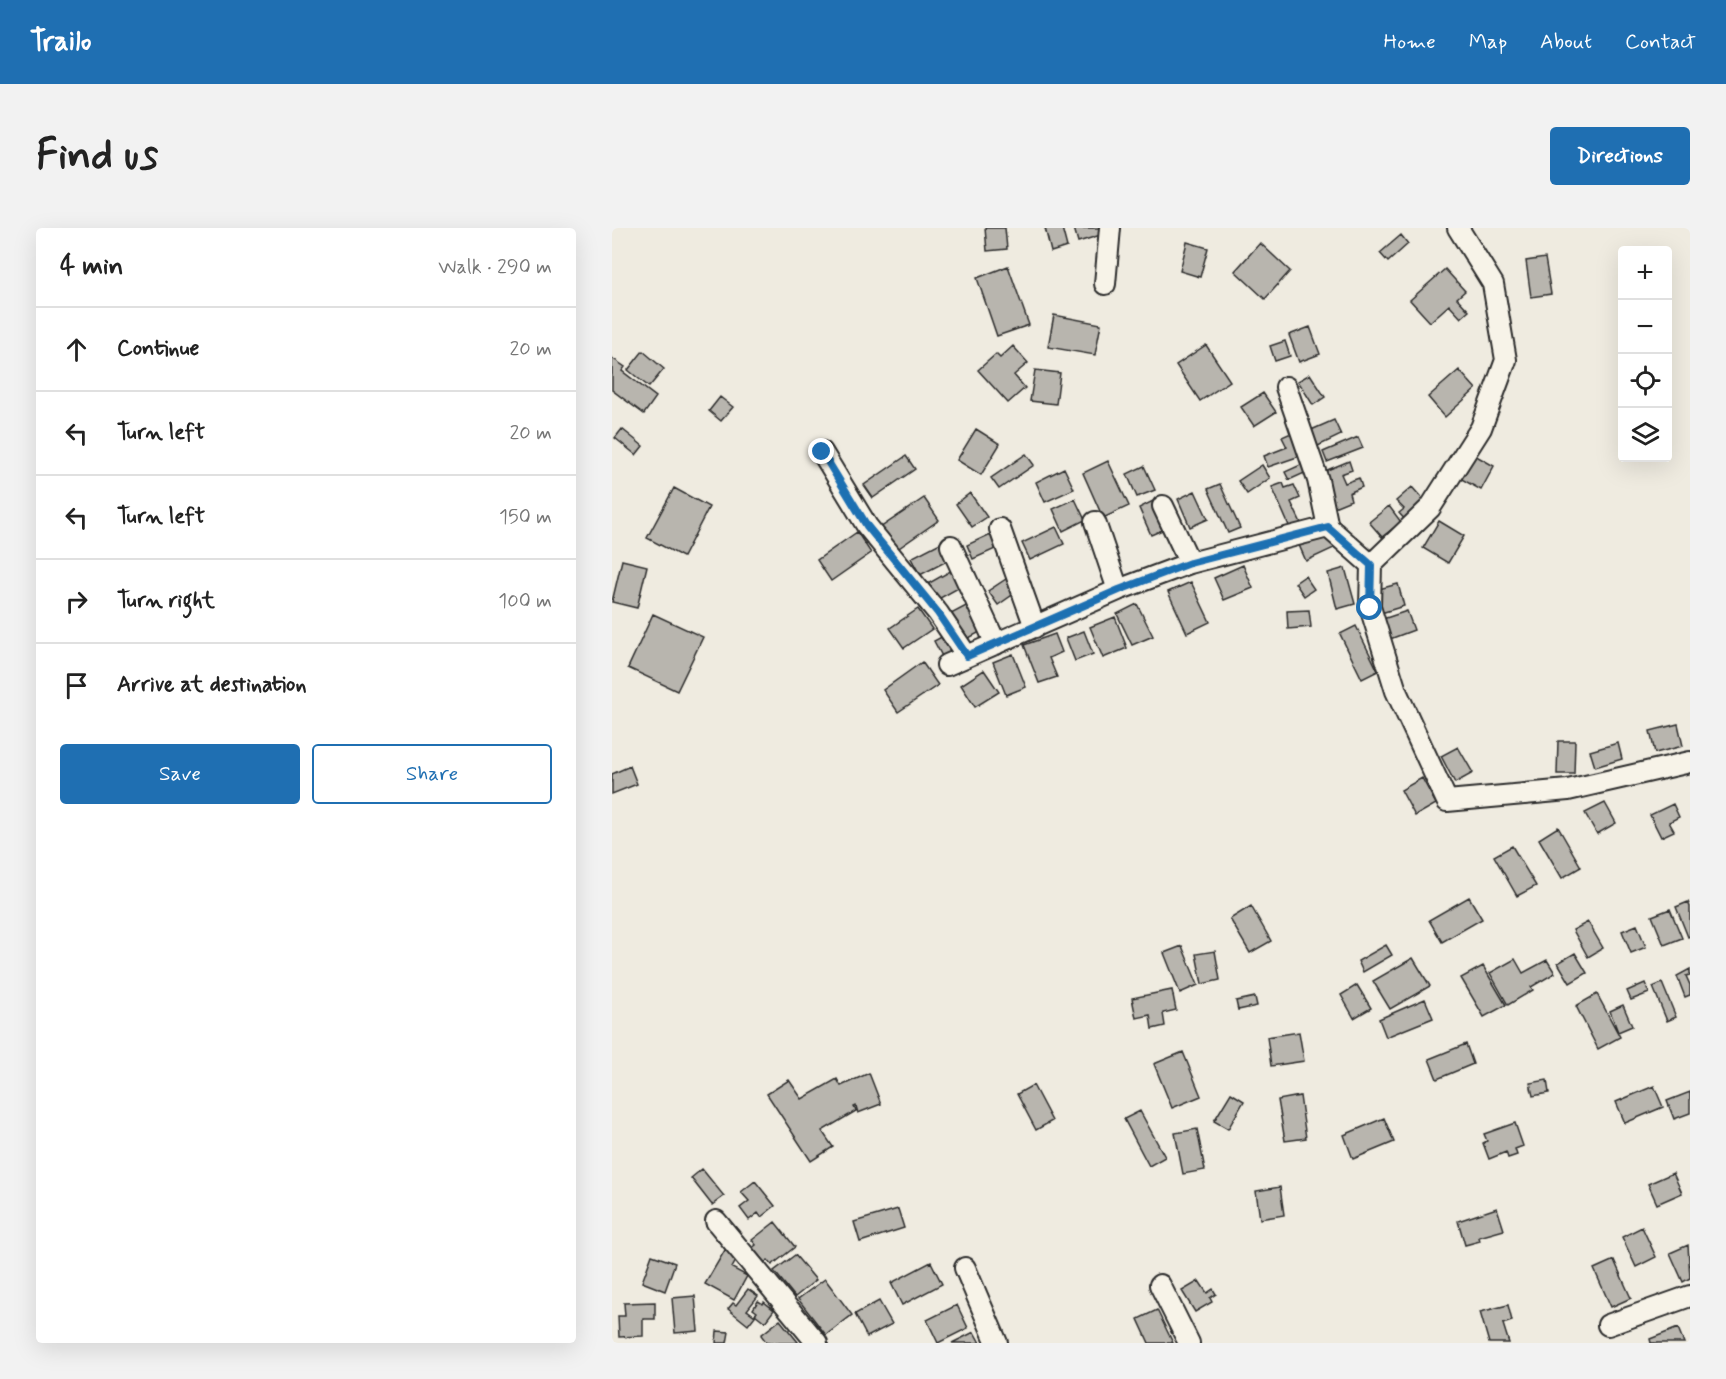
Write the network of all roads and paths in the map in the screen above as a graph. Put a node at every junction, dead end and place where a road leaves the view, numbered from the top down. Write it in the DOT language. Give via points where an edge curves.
graph roads {
  1 [pos="1110,228"];
  2 [pos="1458,228"];
  3 [pos="1105,284"];
  4 [pos="1286,387"];
  5 [pos="822,452"];
  6 [pos="1163,506"];
  7 [pos="1095,522"];
  8 [pos="1328,527"];
  9 [pos="1000,530"];
  10 [pos="951,546"];
  11 [pos="1190,563"];
  12 [pos="1371,565"];
  13 [pos="1119,590"];
  14 [pos="1035,627"];
  15 [pos="996,644"];
  16 [pos="967,656"];
  17 [pos="947,665"];
  18 [pos="1690,762"];
  19 [pos="716,1221"];
  20 [pos="964,1268"];
  21 [pos="1160,1285"];
  22 [pos="1690,1296"];
  23 [pos="1608,1325"];
  24 [pos="817,1343"];
  25 [pos="997,1343"];
  26 [pos="1189,1343"];
  1 -- 3 [label="street"];
  2 -- 12 [label="street" via="1493,285 1506,360 1481,428 1430,508"];
  4 -- 8 [label="street" via="1318,480"];
  5 -- 16 [label="street" via="867,526 938,613"];
  6 -- 11 [label="street"];
  7 -- 13 [label="street"];
  8 -- 11 [label="street"];
  8 -- 12 [label="street"];
  9 -- 14 [label="street"];
  10 -- 15 [label="street"];
  11 -- 13 [label="street"];
  12 -- 18 [label="street" via="1370,608 1396,691 1447,801 1568,790"];
  13 -- 14 [label="street"];
  14 -- 15 [label="street"];
  15 -- 16 [label="street"];
  16 -- 17 [label="street"];
  19 -- 24 [label="street"];
  20 -- 25 [label="street"];
  21 -- 26 [label="street"];
  22 -- 23 [label="street"];
}
